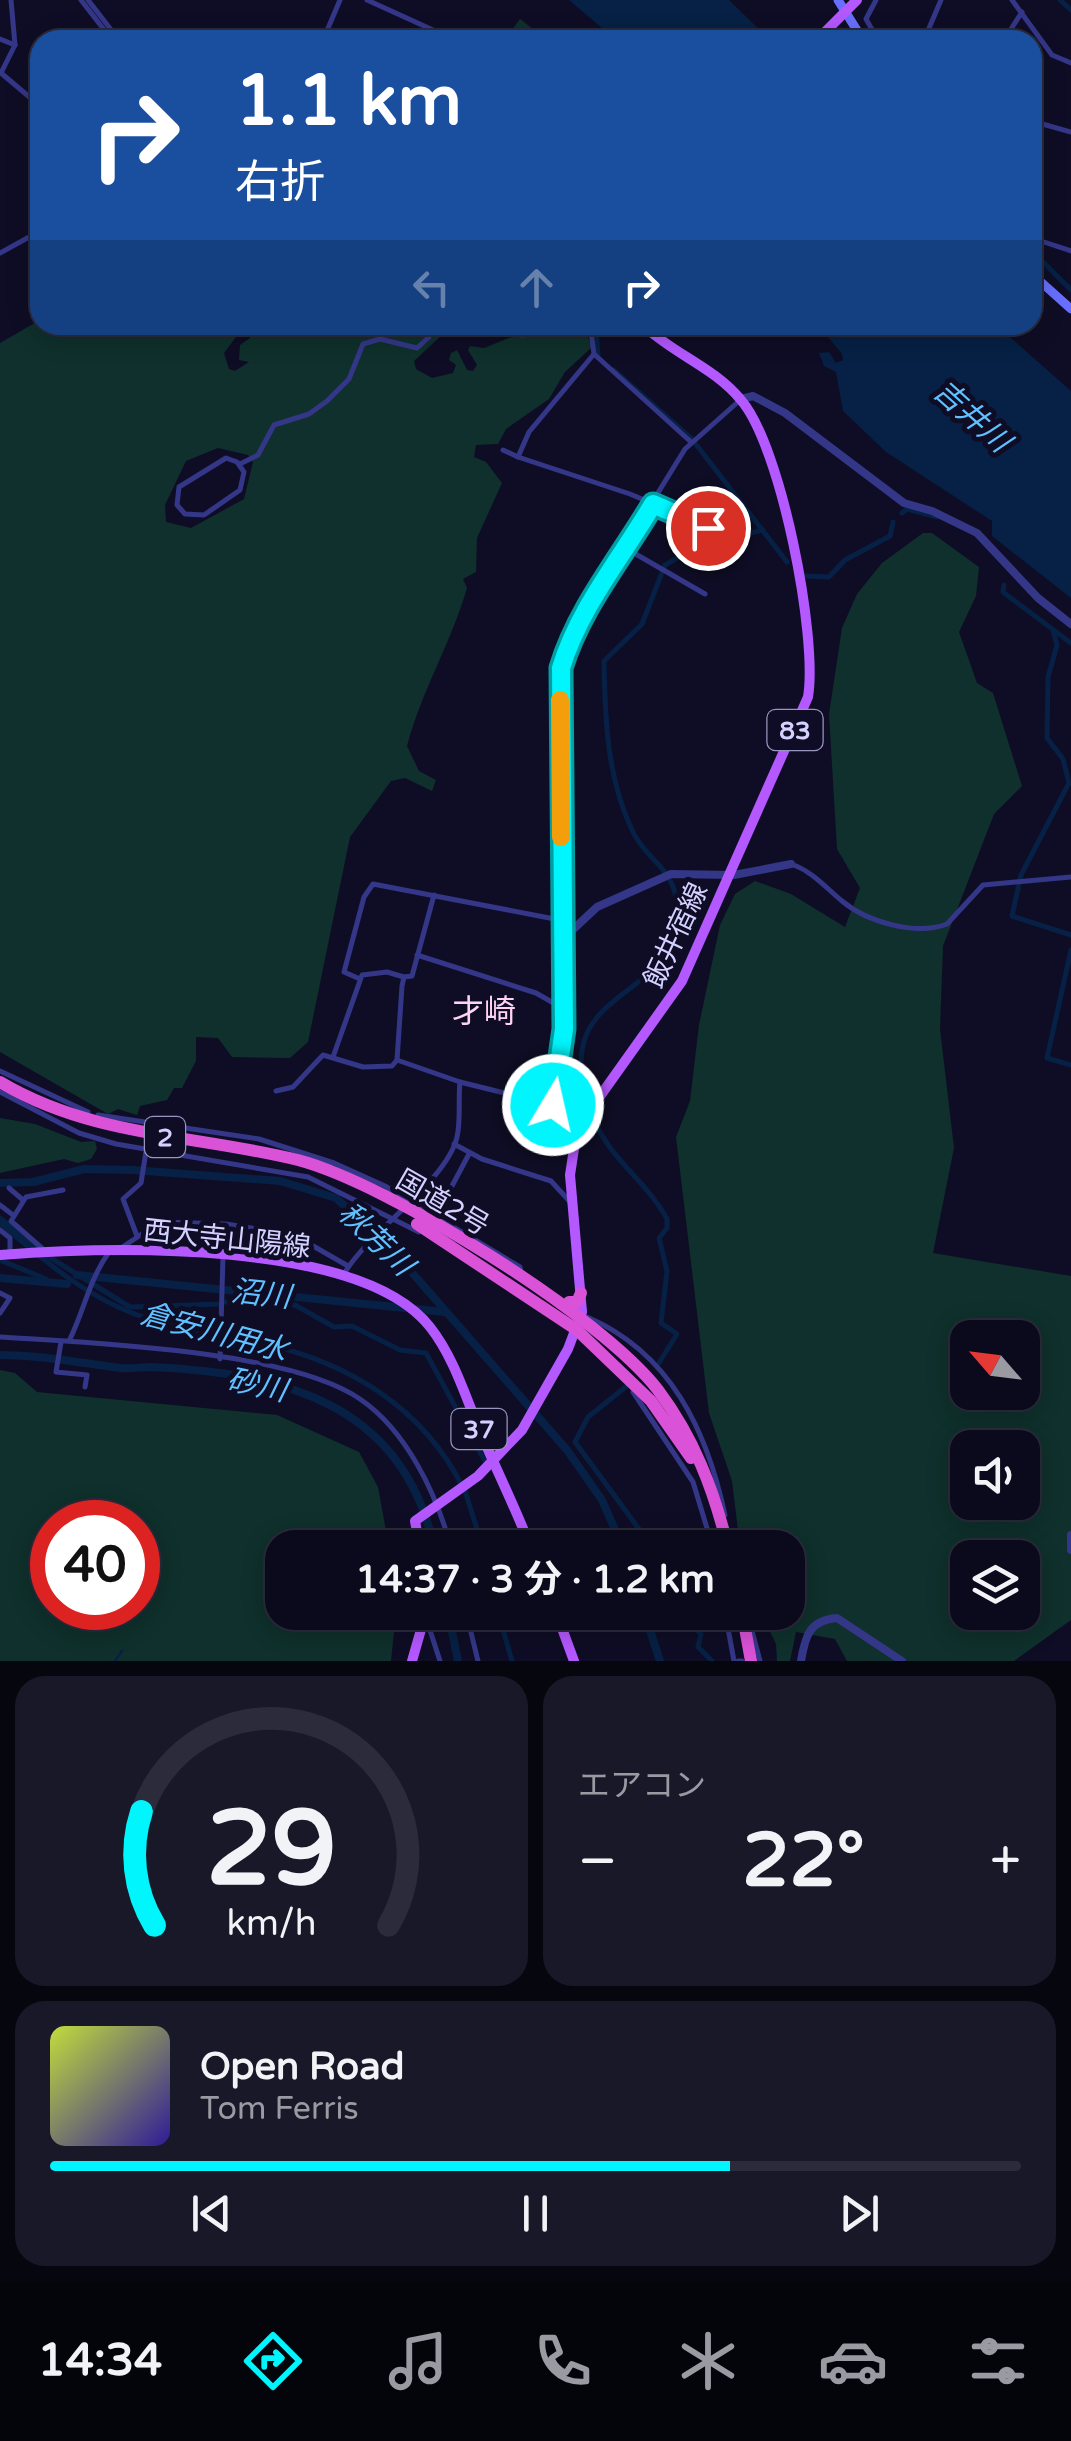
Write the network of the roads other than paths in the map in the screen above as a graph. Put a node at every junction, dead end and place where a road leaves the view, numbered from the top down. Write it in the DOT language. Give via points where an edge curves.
graph roads {
  1 [pos="11,0"];
  2 [pos="84,0"];
  3 [pos="340,0"];
  4 [pos="367,0"];
  5 [pos="838,0"];
  6 [pos="876,0"];
  7 [pos="941,0"];
  8 [pos="1012,0"];
  9 [pos="863,5"];
  10 [pos="1022,12"];
  11 [pos="844,13"];
  12 [pos="108,30"];
  13 [pos="327,30"];
  14 [pos="433,30"];
  15 [pos="827,30"];
  16 [pos="856,30"];
  17 [pos="873,30"];
  18 [pos="928,30"];
  19 [pos="1010,30"];
  20 [pos="1035,30"];
  21 [pos="0,39"];
  22 [pos="1042,41"];
  23 [pos="15,45"];
  24 [pos="1071,64"];
  25 [pos="0,75"];
  26 [pos="30,98"];
  27 [pos="1042,124"];
  28 [pos="1071,132"];
  29 [pos="30,236"];
  30 [pos="1042,243"];
  31 [pos="1071,250"];
  32 [pos="0,253"];
  33 [pos="1042,283"];
  34 [pos="1071,309"];
  35 [pos="429,335"];
  36 [pos="591,335"];
  37 [pos="658,335"];
  38 [pos="594,354"];
  39 [pos="741,400"];
  40 [pos="692,442"];
  41 [pos="503,450"];
  42 [pos="518,457"];
  43 [pos="240,464"];
  44 [pos="653,504"];
  45 [pos="717,521"];
  46 [pos="627,549"];
  47 [pos="706,594"];
  48 [pos="1071,624"];
  49 [pos="560,707"];
  50 [pos="566,864"];
  51 [pos="790,864"];
  52 [pos="728,875"];
  53 [pos="1071,877"];
  54 [pos="434,895"];
  55 [pos="565,921"];
  56 [pos="565,937"];
  57 [pos="417,955"];
  58 [pos="404,977"];
  59 [pos="360,979"];
  60 [pos="564,1009"];
  61 [pos="333,1057"];
  62 [pos="398,1060"];
  63 [pos="0,1071"];
  64 [pos="0,1082"];
  65 [pos="460,1082"];
  66 [pos="276,1091"];
  67 [pos="0,1092"];
  68 [pos="553,1101"];
  69 [pos="575,1142"];
  70 [pos="454,1144"];
  71 [pos="147,1148"];
  72 [pos="469,1154"];
  73 [pos="9,1188"];
  74 [pos="63,1190"];
  75 [pos="383,1195"];
  76 [pos="23,1200"];
  77 [pos="410,1200"];
  78 [pos="0,1205"];
  79 [pos="575,1206"];
  80 [pos="386,1214"];
  81 [pos="13,1215"];
  82 [pos="436,1215"];
  83 [pos="394,1218"];
  84 [pos="0,1230"];
  85 [pos="424,1235"];
  86 [pos="137,1236"];
  87 [pos="474,1237"];
  88 [pos="116,1250"];
  89 [pos="39,1253"];
  90 [pos="5,1255"];
  91 [pos="224,1256"];
  92 [pos="462,1257"];
  93 [pos="346,1270"];
  94 [pos="521,1272"];
  95 [pos="535,1290"];
  96 [pos="0,1293"];
  97 [pos="575,1298"];
  98 [pos="0,1312"];
  99 [pos="584,1321"];
  100 [pos="0,1338"];
  101 [pos="63,1344"];
  102 [pos="220,1359"];
  103 [pos="642,1375"];
  104 [pos="85,1388"];
  105 [pos="493,1461"];
  106 [pos="438,1508"];
  107 [pos="718,1508"];
  108 [pos="417,1530"];
  109 [pos="445,1530"];
  110 [pos="523,1530"];
  111 [pos="708,1530"];
  112 [pos="725,1530"];
  113 [pos="726,1530"];
  114 [pos="1071,1534"];
  115 [pos="1071,1550"];
  116 [pos="421,1630"];
  117 [pos="433,1630"];
  118 [pos="470,1630"];
  119 [pos="563,1630"];
  120 [pos="730,1630"];
  121 [pos="748,1630"];
  122 [pos="756,1660"];
  123 [pos="412,1661"];
  124 [pos="440,1661"];
  125 [pos="478,1661"];
  126 [pos="574,1661"];
  127 [pos="738,1661"];
  128 [pos="801,1661"];
  129 [pos="902,1661"];
  1 -- 23 [label="street"];
  2 -- 12 [label="street"];
  3 -- 13 [label="street"];
  4 -- 14 [label="street"];
  5 -- 11 [label="main road"];
  6 -- 9 [label="street"];
  7 -- 18 [label="street"];
  8 -- 10 [label="street"];
  9 -- 11 [label="main road"];
  9 -- 17 [label="street"];
  10 -- 19 [label="street"];
  10 -- 20 [label="street"];
  11 -- 15 [label="main road"];
  11 -- 16 [label="main road"];
  21 -- 23 [label="street"];
  22 -- 24 [label="street"];
  23 -- 25 [label="street"];
  25 -- 26 [label="street"];
  27 -- 28 [label="street"];
  29 -- 32 [label="street"];
  30 -- 31 [label="street"];
  33 -- 34 [label="main road"];
  35 -- 43 [label="street" via="416,348 380,339 363,344 346,384 309,414 274,425 258,455"];
  36 -- 38 [label="street"];
  37 -- 39 [label="main road, 飯井宿線 / 83"];
  38 -- 40 [label="street"];
  38 -- 42 [label="street" via="530,432"];
  39 -- 40 [label="street"];
  39 -- 48 [label="street" via="753,396 785,413 904,503 977,533"];
  39 -- 52 [label="main road, 飯井宿線 / 83" via="778,471 811,665 803,712"];
  40 -- 44 [label="street"];
  41 -- 42 [label="street"];
  42 -- 44 [label="street"];
  43 -- 43 [label="street" via="220,459 184,483 177,493 180,510 204,515 240,490"];
  44 -- 45 [label="street" via="708,528"];
  44 -- 46 [label="street"];
  46 -- 47 [label="street"];
  46 -- 49 [label="street" via="569,643"];
  49 -- 50 [label="street"];
  50 -- 55 [label="street"];
  51 -- 52 [label="street"];
  51 -- 53 [label="street" via="855,911 917,927 947,924 982,885"];
  52 -- 56 [label="street" via="659,878 597,907"];
  52 -- 69 [label="main road, 飯井宿線 / 83" via="672,1000 593,1106"];
  54 -- 55 [label="street"];
  54 -- 57 [label="street"];
  54 -- 59 [label="street" via="370,885 344,972"];
  55 -- 56 [label="street"];
  56 -- 60 [label="street"];
  57 -- 58 [label="street" via="412,976"];
  57 -- 60 [label="street" via="536,992"];
  58 -- 59 [label="street" via="371,972"];
  58 -- 62 [label="street"];
  59 -- 61 [label="street"];
  60 -- 68 [label="street"];
  61 -- 62 [label="street" via="363,1067"];
  61 -- 66 [label="street" via="320,1055 300,1082"];
  62 -- 65 [label="street"];
  63 -- 75 [label="street" via="90,1114 151,1128 243,1136 346,1167"];
  64 -- 75 [label="highway, 国道2号 / 2" via="111,1127 272,1154"];
  65 -- 68 [label="street"];
  65 -- 70 [label="street"];
  67 -- 71 [label="street" via="79,1133"];
  68 -- 69 [label="street" via="560,1136"];
  69 -- 79 [label="main road, 飯井宿線 / 83"];
  70 -- 72 [label="street"];
  70 -- 77 [label="street"];
  71 -- 80 [label="street" via="289,1169"];
  71 -- 86 [label="street" via="144,1172 123,1200"];
  72 -- 79 [label="street" via="551,1181"];
  72 -- 82 [label="street"];
  73 -- 76 [label="street"];
  74 -- 76 [label="street"];
  75 -- 77 [label="street"];
  75 -- 80 [label="street"];
  75 -- 94 [label="highway"];
  75 -- 95 [label="highway" via="478,1264"];
  75 -- 99 [label="highway, 国道2号 / 2"];
  76 -- 81 [label="street"];
  77 -- 82 [label="street"];
  77 -- 83 [label="street"];
  78 -- 81 [label="street"];
  79 -- 97 [label="main road, 飯井宿線 / 83"];
  80 -- 83 [label="street"];
  81 -- 89 [label="street" via="11,1224"];
  82 -- 85 [label="street"];
  82 -- 87 [label="street"];
  83 -- 85 [label="street"];
  83 -- 93 [label="street"];
  84 -- 90 [label="street" via="10,1238"];
  85 -- 92 [label="street"];
  86 -- 88 [label="street"];
  86 -- 93 [label="street" via="170,1220 270,1228 311,1242"];
  87 -- 92 [label="street"];
  87 -- 94 [label="street"];
  88 -- 89 [label="main road, 西大寺山陽線 / 37"];
  88 -- 91 [label="main road, 西大寺山陽線 / 37"];
  88 -- 101 [label="street" via="90,1284 86,1308"];
  89 -- 90 [label="main road, 西大寺山陽線 / 37"];
  91 -- 93 [label="main road, 西大寺山陽線 / 37"];
  91 -- 102 [label="street"];
  92 -- 95 [label="street"];
  93 -- 105 [label="main road, 西大寺山陽線 / 37" via="419,1314 445,1349"];
  94 -- 95 [label="highway"];
  95 -- 97 [label="highway"];
  95 -- 99 [label="highway"];
  96 -- 98 [label="street" via="10,1298"];
  97 -- 99 [label="highway"];
  99 -- 103 [label="highway"];
  99 -- 103 [label="highway" via="606,1356"];
  99 -- 105 [label="main road" via="534,1412"];
  100 -- 101 [label="street"];
  101 -- 102 [label="street"];
  101 -- 104 [label="street" via="56,1371 88,1376"];
  102 -- 106 [label="street" via="308,1374 364,1402 395,1435"];
  103 -- 107 [label="highway"];
  103 -- 107 [label="highway" via="688,1434"];
  103 -- 111 [label="street" via="693,1482"];
  103 -- 113 [label="street" via="685,1410 706,1444"];
  105 -- 106 [label="main road"];
  105 -- 110 [label="main road, 西大寺山陽線 / 37"];
  106 -- 108 [label="main road" via="415,1521"];
  106 -- 109 [label="street"];
  107 -- 112 [label="highway"];
  114 -- 115 [label="street"];
  116 -- 123 [label="main road"];
  117 -- 124 [label="street"];
  118 -- 125 [label="street"];
  119 -- 126 [label="main road"];
  120 -- 127 [label="street"];
  121 -- 122 [label="highway"];
  128 -- 129 [label="street" via="810,1629 837,1618"];
}
